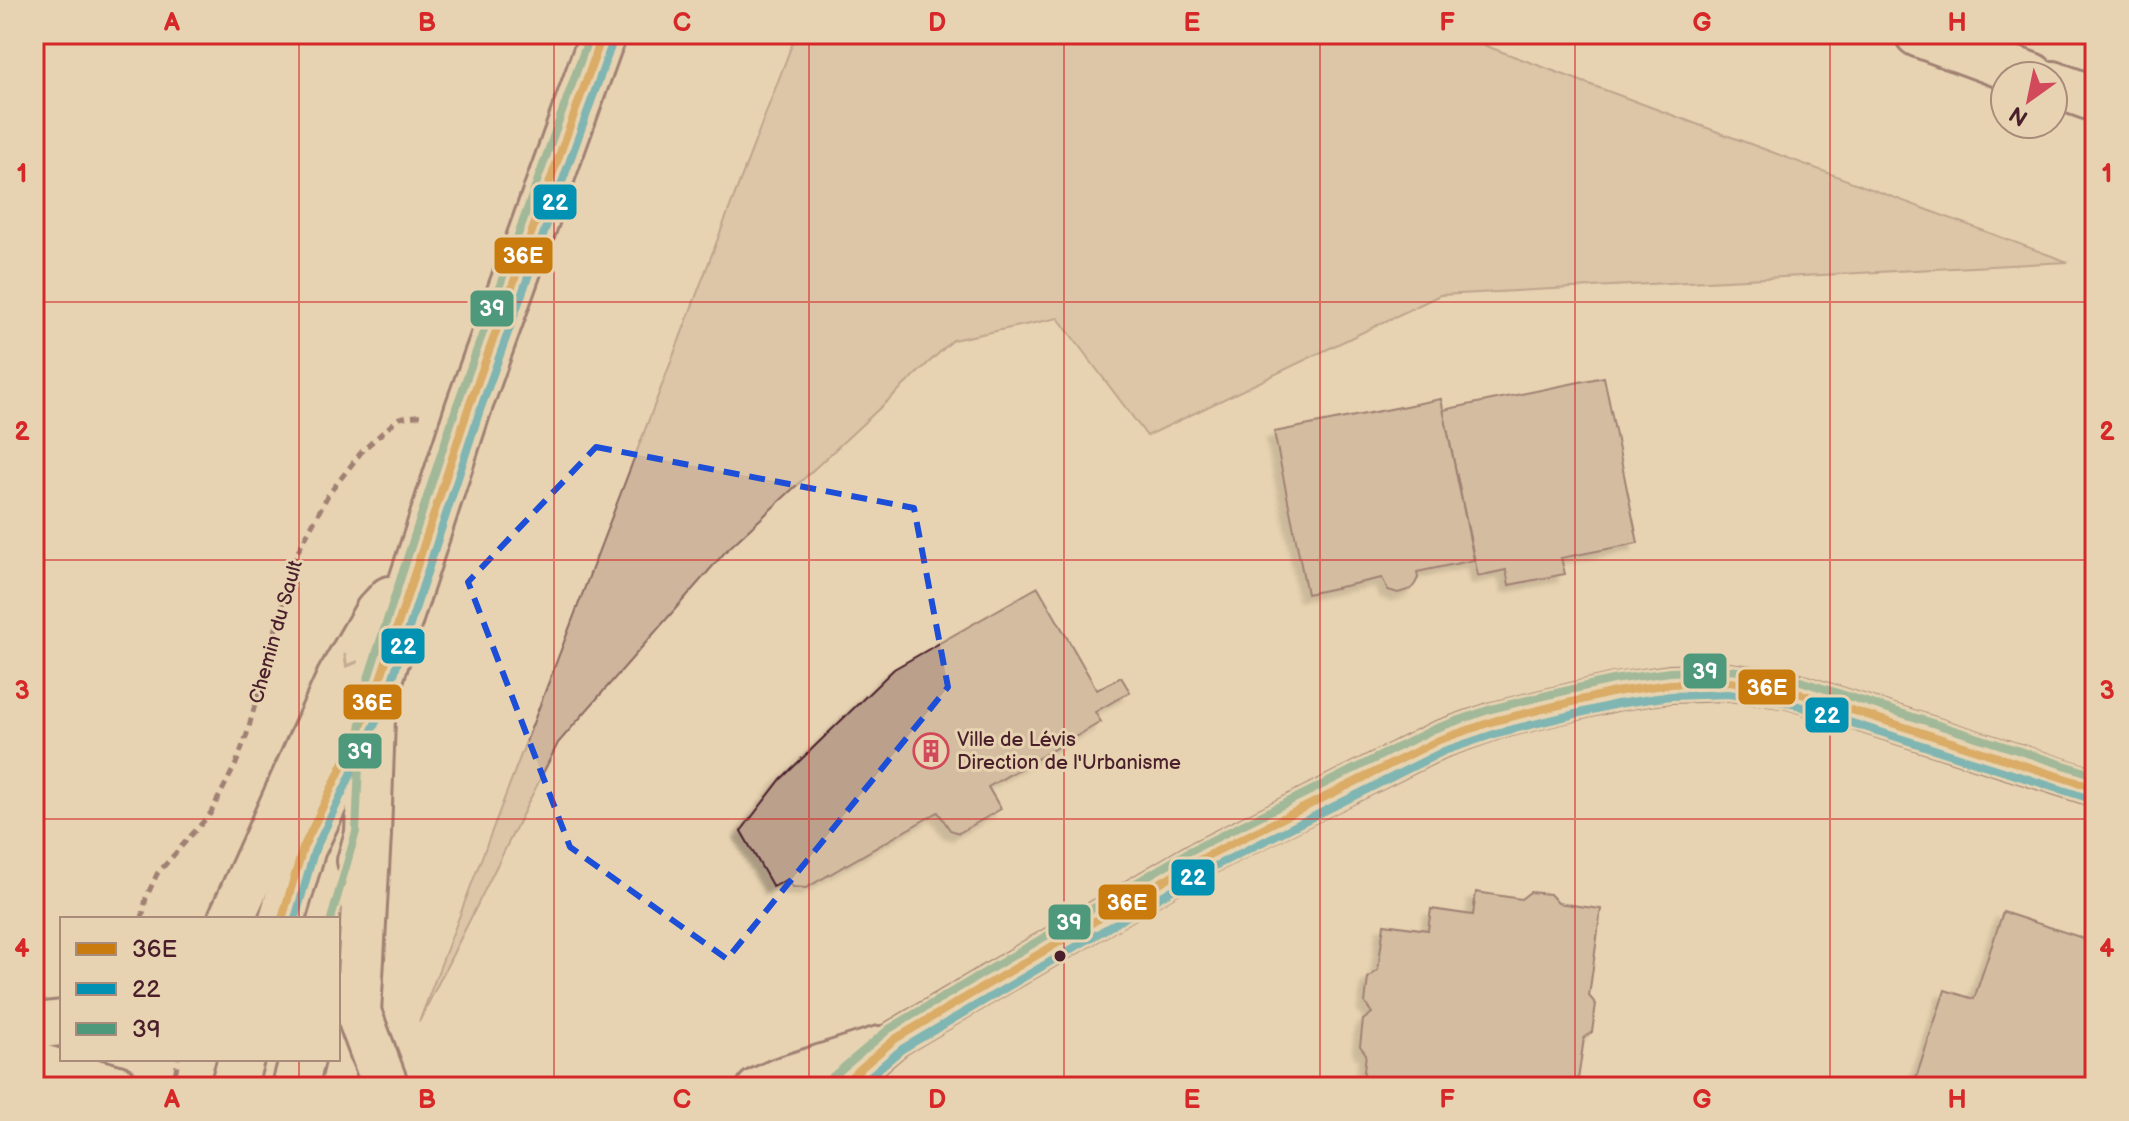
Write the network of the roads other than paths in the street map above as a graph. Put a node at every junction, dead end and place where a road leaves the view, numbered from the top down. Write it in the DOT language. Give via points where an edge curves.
graph roads {
  1 [pos="603,34"];
  2 [pos="1918,34"];
  3 [pos="1989,60"];
  4 [pos="2069,90"];
  5 [pos="2095,99"];
  6 [pos="411,577"];
  7 [pos="373,701"];
  8 [pos="2095,788"];
  9 [pos="368,834"];
  10 [pos="232,917"];
  11 [pos="283,917"];
  12 [pos="340,931"];
  13 [pos="60,1023"];
  14 [pos="34,1026"];
  15 [pos="895,1039"];
  16 [pos="240,1061"];
  17 [pos="302,1061"];
  18 [pos="34,1064"];
  19 [pos="117,1087"];
  20 [pos="233,1087"];
  21 [pos="295,1087"];
  22 [pos="386,1087"];
  23 [pos="755,1087"];
  24 [pos="839,1087"];
  1 -- 6 [label="main road"];
  2 -- 3 [label="main road"];
  4 -- 5 [label="main road"];
  6 -- 7 [label="main road"];
  6 -- 10 [label="main road, one-way" via="377,613 339,679"];
  7 -- 9 [label="main road"];
  7 -- 11 [label="main road" via="303,848"];
  8 -- 15 [label="street" via="1789,690 1729,682 1615,692 1494,721 1383,766 1162,880"];
  9 -- 12 [label="main road"];
  9 -- 22 [label="main road" via="358,1012"];
  13 -- 14 [label="main road"];
  15 -- 23 [label="street"];
  15 -- 24 [label="street"];
  16 -- 20 [label="main road"];
  17 -- 21 [label="main road"];
  18 -- 19 [label="street"];
}
